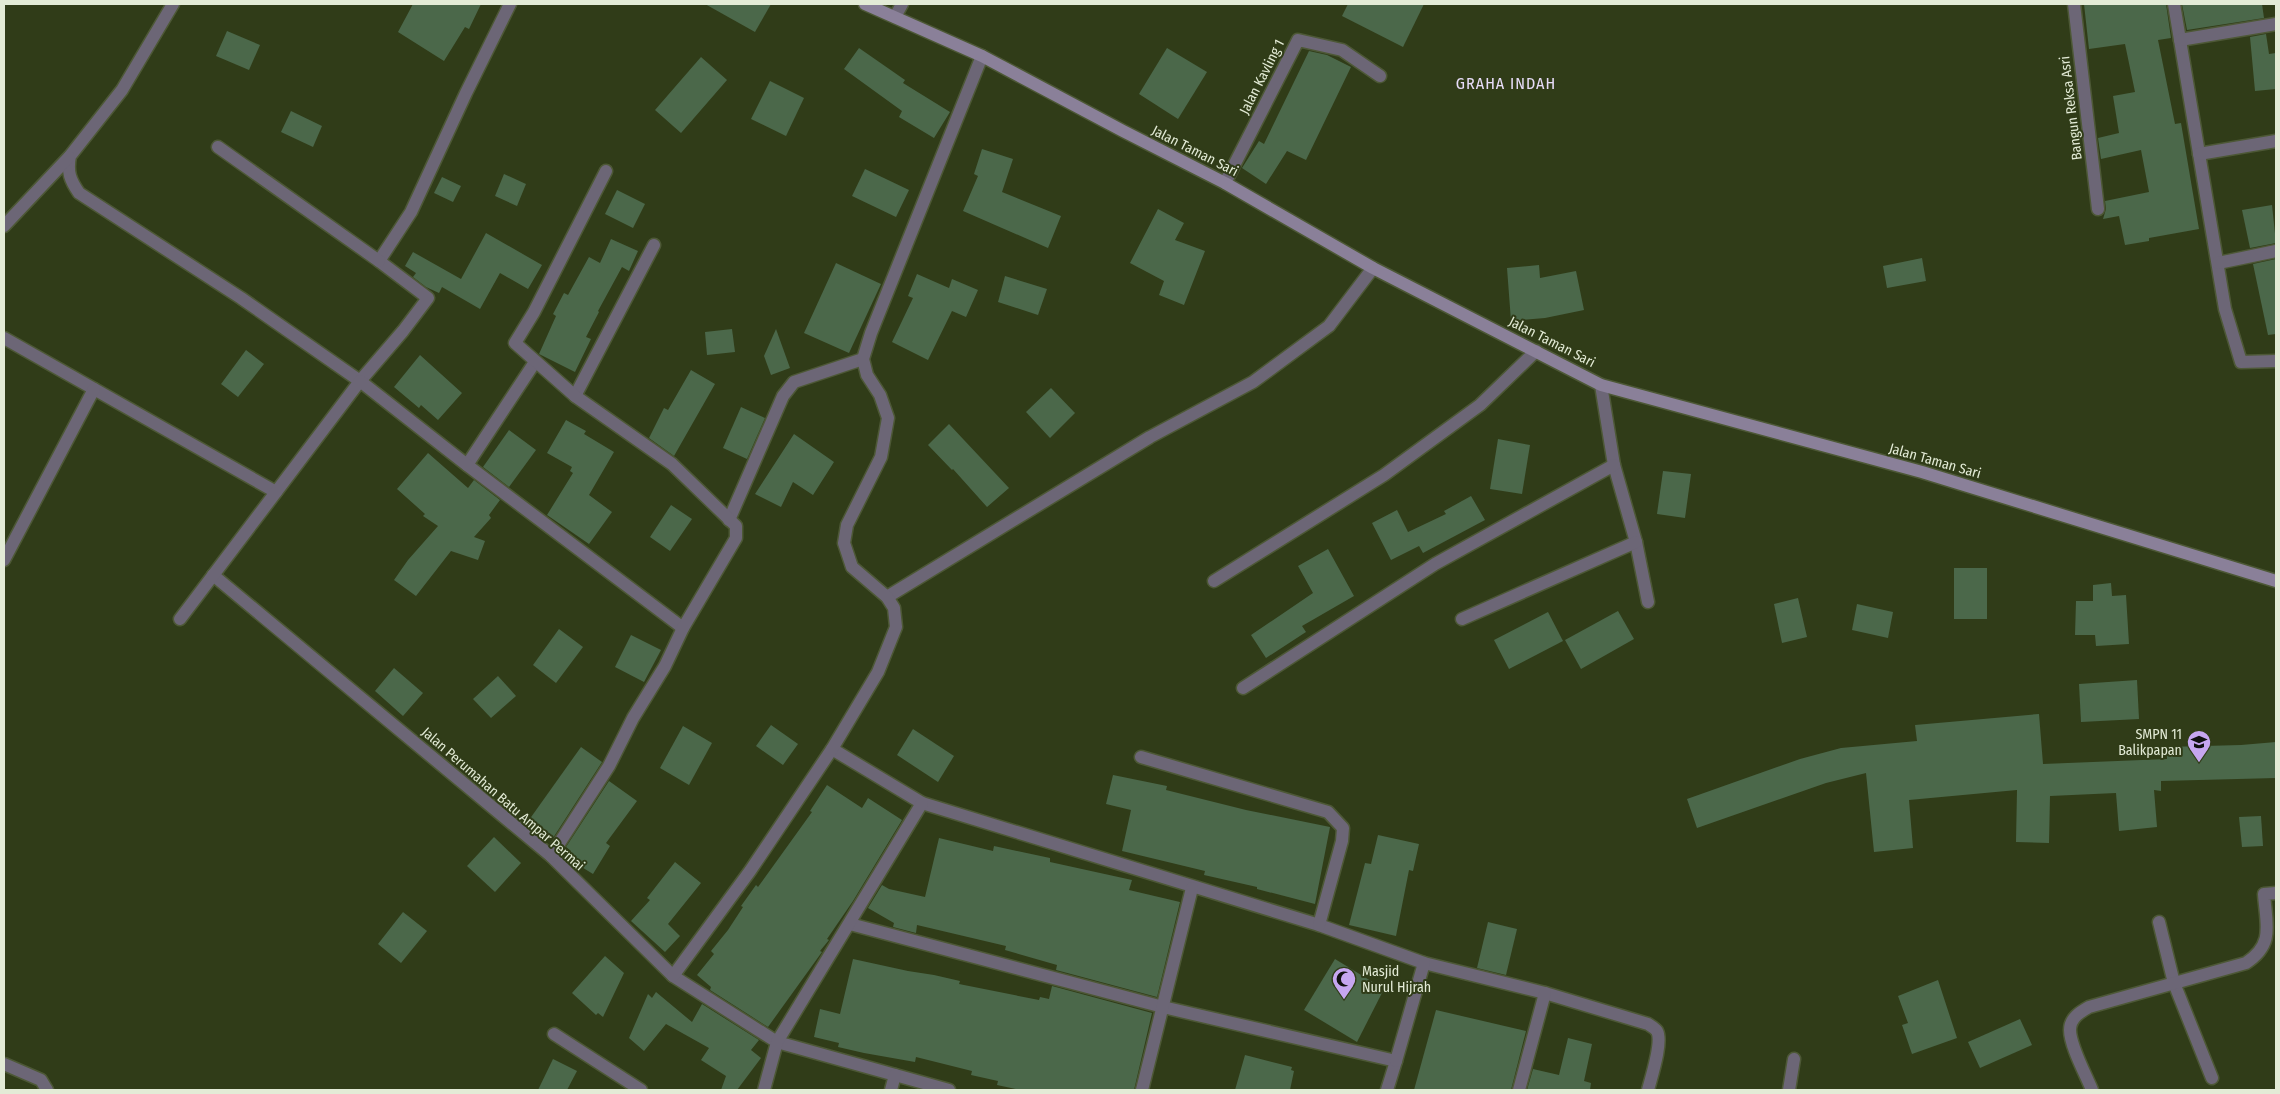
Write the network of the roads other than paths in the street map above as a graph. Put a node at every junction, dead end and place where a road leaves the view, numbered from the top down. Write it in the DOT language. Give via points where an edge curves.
graph roads {
  1 [pos="173,4"];
  2 [pos="510,4"];
  3 [pos="865,4"];
  4 [pos="902,4"];
  5 [pos="2074,4"];
  6 [pos="2174,4"];
  7 [pos="896,16"];
  8 [pos="2276,24"];
  9 [pos="2180,40"];
  10 [pos="982,56"];
  11 [pos="1380,76"];
  12 [pos="2276,141"];
  13 [pos="218,147"];
  14 [pos="2200,154"];
  15 [pos="70,156"];
  16 [pos="606,171"];
  17 [pos="1225,183"];
  18 [pos="2098,209"];
  19 [pos="4,226"];
  20 [pos="654,246"];
  21 [pos="2276,251"];
  22 [pos="379,261"];
  23 [pos="2218,263"];
  24 [pos="1373,268"];
  25 [pos="4,338"];
  26 [pos="1536,351"];
  27 [pos="863,359"];
  28 [pos="2276,361"];
  29 [pos="535,362"];
  30 [pos="360,381"];
  31 [pos="1601,385"];
  32 [pos="94,389"];
  33 [pos="576,396"];
  34 [pos="467,465"];
  35 [pos="1614,465"];
  36 [pos="276,492"];
  37 [pos="729,520"];
  38 [pos="1636,542"];
  39 [pos="4,560"];
  40 [pos="213,575"];
  41 [pos="2276,581"];
  42 [pos="1214,582"];
  43 [pos="887,597"];
  44 [pos="1648,602"];
  45 [pos="180,619"];
  46 [pos="1462,619"];
  47 [pos="683,628"];
  48 [pos="1243,688"];
  49 [pos="832,749"];
  50 [pos="1141,757"];
  51 [pos="922,803"];
  52 [pos="551,856"];
  53 [pos="1192,888"];
  54 [pos="2276,893"];
  55 [pos="2159,922"];
  56 [pos="850,924"];
  57 [pos="1319,925"];
  58 [pos="1424,963"];
  59 [pos="673,976"];
  60 [pos="2174,983"];
  61 [pos="1544,993"];
  62 [pos="1163,1007"];
  63 [pos="554,1034"];
  64 [pos="777,1042"];
  65 [pos="1794,1059"];
  66 [pos="1396,1061"];
  67 [pos="4,1064"];
  68 [pos="896,1075"];
  69 [pos="2212,1078"];
  70 [pos="47,1090"];
  71 [pos="641,1090"];
  72 [pos="764,1090"];
  73 [pos="891,1090"];
  74 [pos="949,1090"];
  75 [pos="1142,1090"];
  76 [pos="1387,1090"];
  77 [pos="1519,1090"];
  78 [pos="1648,1090"];
  79 [pos="1789,1090"];
  80 [pos="2092,1090"];
  1 -- 15 [label="street" via="122,90"];
  2 -- 22 [label="street" via="411,212"];
  3 -- 7 [label="street, Jalan Taman Sari"];
  4 -- 7 [label="street"];
  5 -- 18 [label="street, Bangun Reksa Asri"];
  6 -- 9 [label="street"];
  7 -- 10 [label="street, Jalan Taman Sari"];
  8 -- 9 [label="street"];
  9 -- 14 [label="street"];
  10 -- 17 [label="street, Jalan Taman Sari" via="1122,132"];
  10 -- 27 [label="street"];
  11 -- 17 [label="street, Jalan Kavling 1" via="1342,50 1298,40"];
  12 -- 14 [label="street"];
  13 -- 22 [label="street"];
  14 -- 23 [label="street"];
  15 -- 19 [label="street"];
  15 -- 30 [label="street" via="67,170 79,193 241,298"];
  16 -- 29 [label="street" via="515,343"];
  17 -- 24 [label="street, Jalan Taman Sari"];
  20 -- 33 [label="street"];
  21 -- 23 [label="street"];
  22 -- 30 [label="street" via="428,298"];
  23 -- 28 [label="street" via="2225,309 2241,362"];
  24 -- 26 [label="street, Jalan Taman Sari"];
  24 -- 43 [label="street" via="1329,326 1253,382 1150,437"];
  25 -- 32 [label="street"];
  26 -- 31 [label="street, Jalan Taman Sari"];
  26 -- 42 [label="street" via="1480,405 1384,475"];
  27 -- 37 [label="street" via="794,382 783,396"];
  27 -- 43 [label="street" via="867,375 880,395 888,418 881,457 847,526 844,543 852,567"];
  29 -- 33 [label="street"];
  29 -- 34 [label="street"];
  30 -- 34 [label="street"];
  30 -- 36 [label="street"];
  31 -- 35 [label="street"];
  31 -- 41 [label="street, Jalan Taman Sari" via="1922,472"];
  32 -- 36 [label="street"];
  32 -- 39 [label="street"];
  33 -- 37 [label="street" via="672,464"];
  34 -- 47 [label="street"];
  35 -- 38 [label="street"];
  35 -- 48 [label="street" via="1435,564"];
  36 -- 40 [label="street"];
  37 -- 47 [label="street" via="736,526 736,538"];
  38 -- 44 [label="street"];
  38 -- 46 [label="street"];
  40 -- 45 [label="street"];
  40 -- 52 [label="street, Jalan Perumahan Batu Ampar Permai"];
  43 -- 49 [label="street" via="894,608 896,627 878,672"];
  47 -- 52 [label="street" via="610,766"];
  49 -- 51 [label="street"];
  49 -- 59 [label="street" via="750,871"];
  50 -- 57 [label="street" via="1328,812 1344,828"];
  51 -- 53 [label="street"];
  51 -- 56 [label="street"];
  52 -- 59 [label="street, Jalan Perumahan Batu Ampar Permai"];
  53 -- 57 [label="street"];
  53 -- 62 [label="street"];
  54 -- 60 [label="street" via="2264,894 2267,935 2258,955 2246,963"];
  55 -- 60 [label="street"];
  56 -- 62 [label="street"];
  56 -- 64 [label="street"];
  57 -- 58 [label="street"];
  58 -- 61 [label="street"];
  58 -- 66 [label="street"];
  59 -- 64 [label="street, Jalan Perumahan Batu Ampar Permai"];
  60 -- 69 [label="street"];
  60 -- 80 [label="street" via="2078,1013 2070,1029"];
  61 -- 77 [label="street"];
  61 -- 78 [label="street" via="1648,1024 1656,1030 1658,1047"];
  62 -- 66 [label="street"];
  62 -- 75 [label="street"];
  63 -- 71 [label="street"];
  64 -- 68 [label="street, Jalan Perumahan Batu Ampar Permai"];
  64 -- 72 [label="street"];
  65 -- 79 [label="street"];
  66 -- 76 [label="street"];
  67 -- 70 [label="street" via="40,1080"];
  68 -- 73 [label="street"];
  68 -- 74 [label="street, Jalan Perumahan Batu Ampar Permai"];
}
